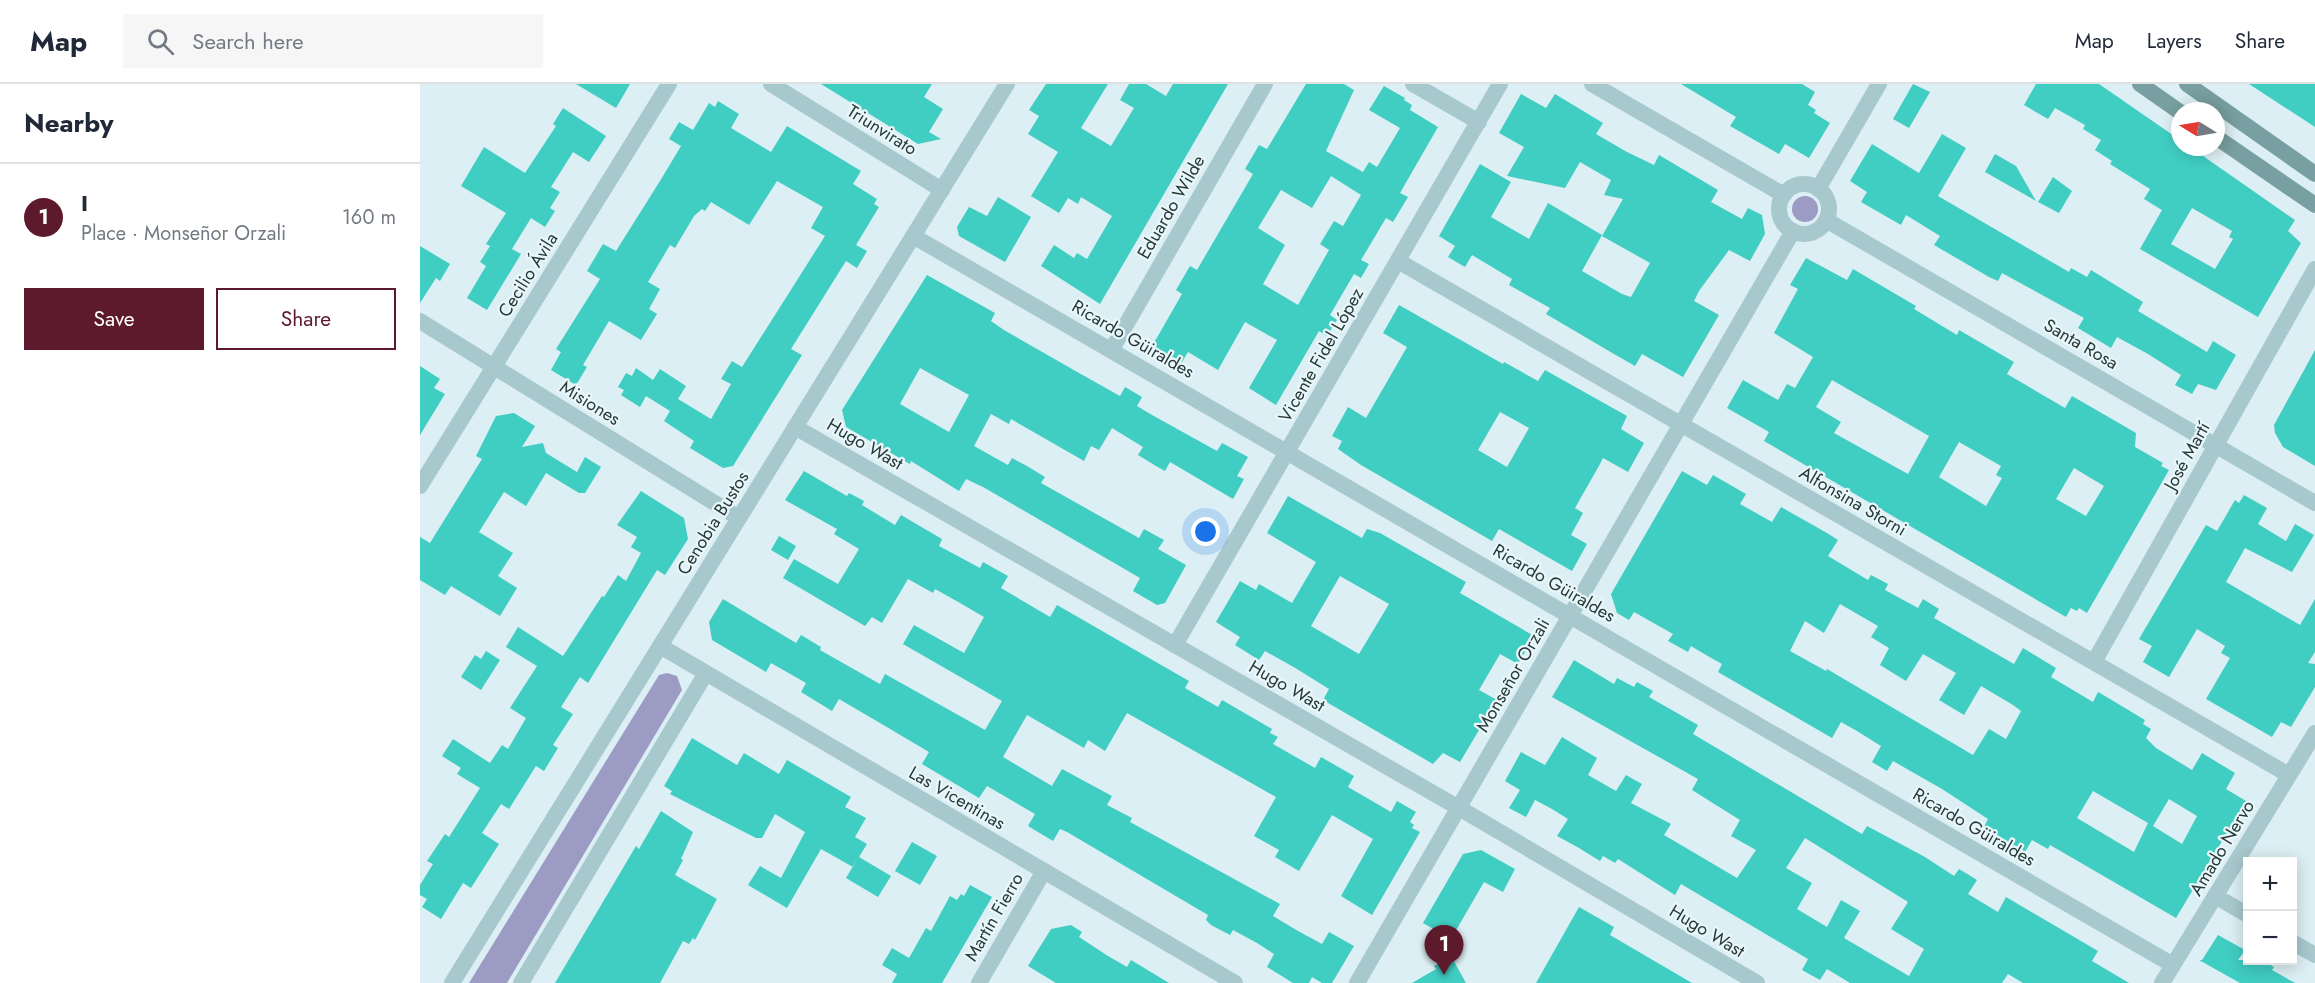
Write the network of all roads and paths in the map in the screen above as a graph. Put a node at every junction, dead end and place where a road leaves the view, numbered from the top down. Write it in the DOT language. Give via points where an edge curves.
graph roads {
  1 [pos="669,84"];
  2 [pos="771,84"];
  3 [pos="1007,84"];
  4 [pos="1265,84"];
  5 [pos="1413,84"];
  6 [pos="1500,84"];
  7 [pos="1592,84"];
  8 [pos="1879,84"];
  9 [pos="2140,84"];
  10 [pos="2187,84"];
  11 [pos="2171,106"];
  12 [pos="1479,122"];
  13 [pos="2225,143"];
  14 [pos="2315,174"];
  15 [pos="1818,189"];
  16 [pos="942,190"];
  17 [pos="1784,195"];
  18 [pos="2315,205"];
  19 [pos="1826,220"];
  20 [pos="1793,231"];
  21 [pos="913,236"];
  22 [pos="1398,261"];
  23 [pos="2315,269"];
  24 [pos="420,321"];
  25 [pos="1112,350"];
  26 [pos="494,366"];
  27 [pos="1682,424"];
  28 [pos="795,427"];
  29 [pos="2216,445"];
  30 [pos="1288,451"];
  31 [pos="420,486"];
  32 [pos="2315,503"];
  33 [pos="739,518"];
  34 [pos="1571,615"];
  35 [pos="1175,645"];
  36 [pos="660,646"];
  37 [pos="2094,662"];
  38 [pos="706,673"];
  39 [pos="2315,733"];
  40 [pos="2289,775"];
  41 [pos="1459,808"];
  42 [pos="1044,871"];
  43 [pos="2216,896"];
  44 [pos="2243,913"];
  45 [pos="2297,945"];
  46 [pos="2315,955"];
  47 [pos="2173,965"];
  48 [pos="452,983"];
  49 [pos="521,983"];
  50 [pos="979,983"];
  51 [pos="1235,983"];
  52 [pos="1357,983"];
  53 [pos="1757,983"];
  54 [pos="2162,983"];
  1 -- 26 [label="street, Cecilio Ávila"];
  2 -- 16 [label="street, Triunvirato"];
  3 -- 16 [label="street, Cenobia Bustos"];
  4 -- 25 [label="street, Eduardo Wilde"];
  5 -- 12 [label="street"];
  6 -- 12 [label="street, Vicente Fidel López"];
  7 -- 17 [label="street"];
  8 -- 15 [label="street"];
  9 -- 11 [label="main road"];
  10 -- 14 [label="main road"];
  12 -- 22 [label="street, Vicente Fidel López"];
  13 -- 18 [label="main road"];
  15 -- 17 [label="street" via="1802,184"];
  15 -- 19 [label="street" via="1828,202"];
  16 -- 21 [label="street, Cenobia Bustos"];
  17 -- 20 [label="street" via="1780,213"];
  19 -- 20 [label="street" via="1810,233"];
  19 -- 29 [label="street, Santa Rosa"];
  20 -- 27 [label="street, Monseñor Orzali"];
  21 -- 25 [label="street, Ricardo Güiraldes"];
  21 -- 28 [label="street, Cenobia Bustos"];
  22 -- 27 [label="street, Alfonsina Storni"];
  22 -- 30 [label="street, Vicente Fidel López"];
  23 -- 29 [label="street, José Martí"];
  24 -- 26 [label="street, Misiones"];
  25 -- 30 [label="street, Ricardo Güiraldes"];
  26 -- 31 [label="street, Cecilio Ávila"];
  26 -- 33 [label="street, Misiones"];
  27 -- 34 [label="street, Monseñor Orzali"];
  27 -- 37 [label="street, Alfonsina Storni"];
  28 -- 33 [label="street, Cenobia Bustos"];
  28 -- 35 [label="street, Hugo Wast"];
  29 -- 32 [label="street, Santa Rosa"];
  29 -- 37 [label="street, José Martí"];
  30 -- 34 [label="street, Ricardo Güiraldes"];
  30 -- 35 [label="street, Vicente Fidel López"];
  33 -- 36 [label="street, Cenobia Bustos"];
  34 -- 41 [label="street, Monseñor Orzali"];
  34 -- 47 [label="street, Ricardo Güiraldes"];
  35 -- 41 [label="street, Hugo Wast"];
  36 -- 38 [label="street, Las Vicentinas"];
  36 -- 48 [label="street, Cenobia Bustos"];
  37 -- 40 [label="street, Alfonsina Storni"];
  38 -- 42 [label="street, Las Vicentinas"];
  38 -- 49 [label="street"];
  39 -- 40 [label="street, Amado Nervo"];
  40 -- 43 [label="street, Amado Nervo"];
  41 -- 52 [label="street, Monseñor Orzali"];
  41 -- 53 [label="street, Hugo Wast"];
  42 -- 50 [label="street, Martín Fierro"];
  42 -- 51 [label="street, Las Vicentinas"];
  43 -- 44 [label="street"];
  43 -- 47 [label="street, Amado Nervo"];
  45 -- 46 [label="street"];
  47 -- 54 [label="street, Amado Nervo"];
}
